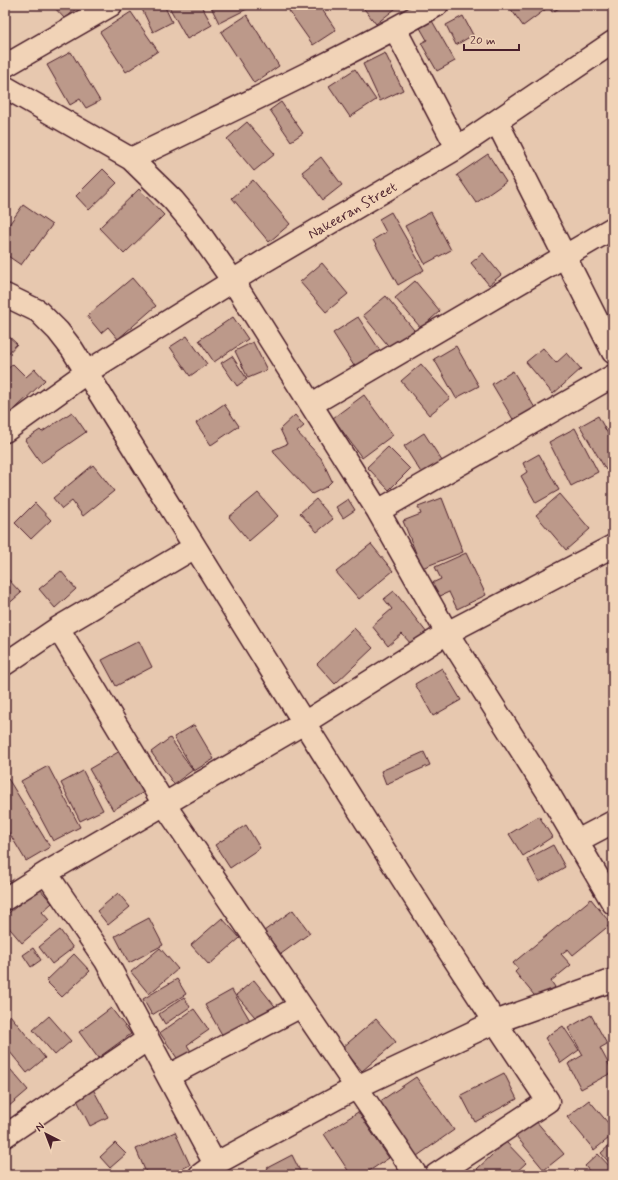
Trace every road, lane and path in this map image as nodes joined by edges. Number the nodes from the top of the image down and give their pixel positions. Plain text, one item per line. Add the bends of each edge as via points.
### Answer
1 (111, 5) edge
2 (437, 5) edge
3 (395, 28) junction
4 (613, 42) edge
5 (5, 66) edge
6 (5, 87) edge
7 (497, 122) junction
8 (457, 148) junction
9 (131, 159) junction
10 (613, 228) edge
11 (564, 256) junction
12 (233, 282) junction
13 (5, 295) edge
14 (613, 352) edge
15 (87, 372) junction
16 (613, 376) edge
17 (312, 404) junction
18 (5, 431) edge
19 (378, 511) junction
20 (613, 546) edge
21 (195, 548) junction
22 (58, 628) junction
23 (447, 633) junction
24 (5, 664) edge
25 (304, 723) junction
26 (164, 804) junction
27 (613, 822) edge
28 (577, 841) junction
29 (46, 873) junction
30 (5, 899) edge
31 (613, 903) edge
32 (613, 980) edge
33 (301, 1006) junction
34 (495, 1022) junction
35 (148, 1039) junction
36 (168, 1076) junction
37 (357, 1087) junction
38 (5, 1136) edge
39 (207, 1169) edge
40 (445, 1173) edge
41 (416, 1175) edge

1 - 5 street
2 - 3 street
3 - 8 street
3 - 9 street
4 - 7 street, Nakeeran Street
6 - 9 street
7 - 8 street, Nakeeran Street
7 - 11 street
8 - 12 street, Nakeeran Street
9 - 12 street via 173,200 193,224
10 - 11 street
11 - 14 street
11 - 17 street
12 - 15 street, Nakeeran Street
12 - 17 street
13 - 15 street via 38,311 58,331
15 - 18 street, Nakeeran Street
15 - 21 street
16 - 19 street
17 - 19 street
19 - 23 street
20 - 23 street
21 - 22 street
21 - 25 street
22 - 24 street
22 - 26 street
23 - 25 street
23 - 28 street via 550,794
25 - 26 street
25 - 34 street
26 - 29 street
26 - 33 street
27 - 28 street
28 - 31 street
29 - 30 street
29 - 35 street via 106,961
32 - 34 street
33 - 36 street
33 - 37 street
34 - 37 street
34 - 40 street via 548,1101
35 - 36 street
35 - 38 street
36 - 39 street
37 - 39 street
37 - 41 street

